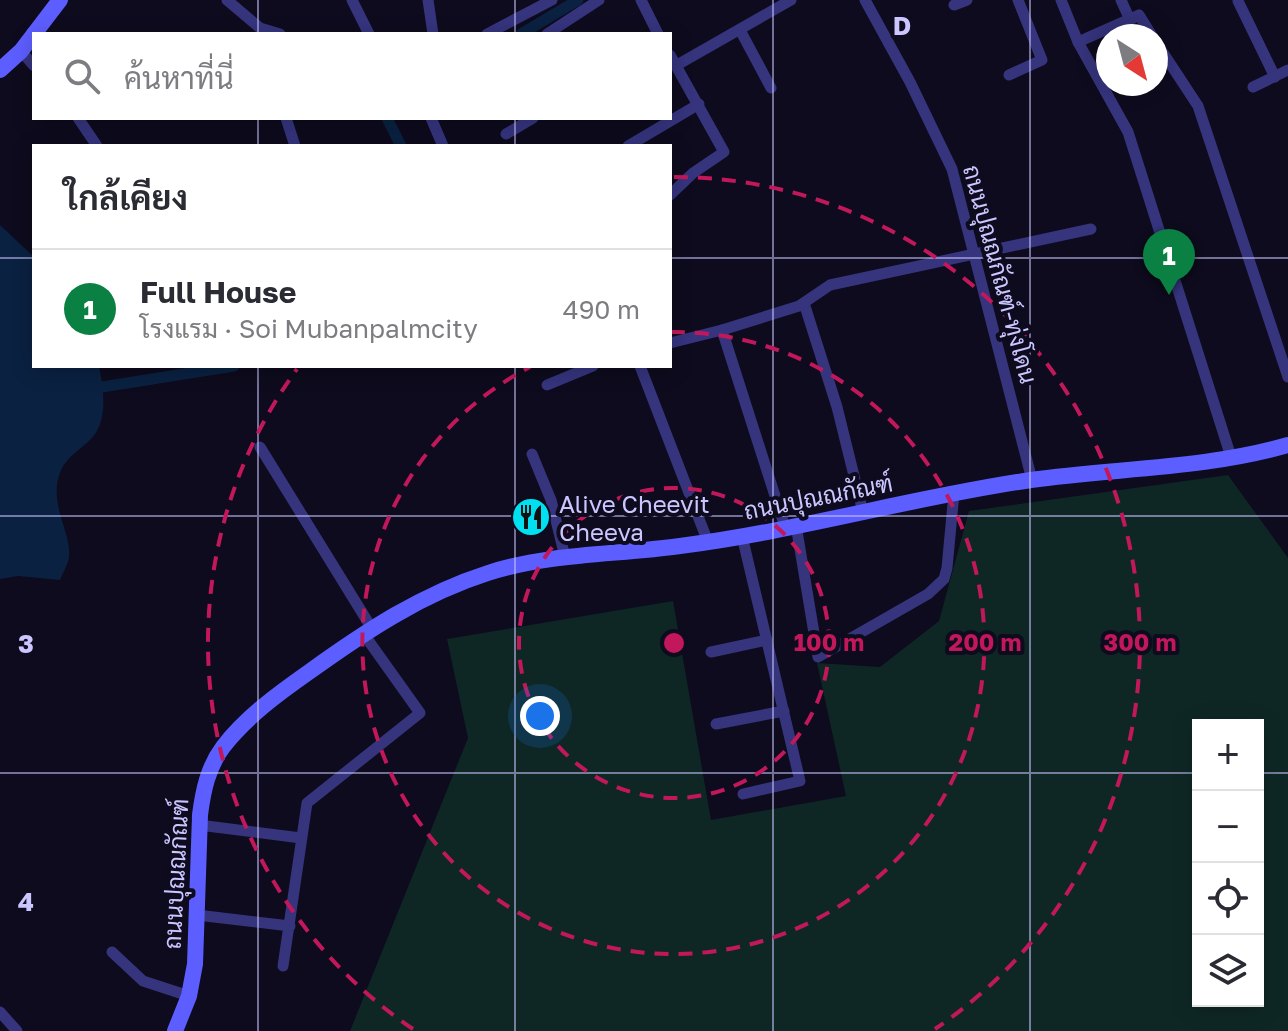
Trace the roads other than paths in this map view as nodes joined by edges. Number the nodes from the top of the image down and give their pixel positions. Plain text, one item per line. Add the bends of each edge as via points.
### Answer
1 (60, 0) edge
2 (227, 0) edge
3 (352, 0) edge
4 (428, 0) edge
5 (552, 0) edge
6 (599, 0) edge
7 (641, 0) edge
8 (791, 0) edge
9 (865, 0) edge
10 (967, 0) edge
11 (1018, 0) edge
12 (1061, 0) edge
13 (1121, 0) edge
14 (1238, 1) edge
15 (770, 5) edge
16 (954, 5) dead end
17 (1134, 17) junction
18 (1141, 24) edge
19 (740, 30) junction
20 (36, 32) edge
21 (273, 32) edge
22 (368, 32) edge
23 (432, 32) edge
24 (491, 32) edge
25 (550, 32) edge
26 (657, 32) edge
27 (32, 37) edge
28 (1078, 42) junction
29 (21, 51) junction
30 (673, 60) edge
31 (1168, 60) edge
32 (32, 64) edge
33 (0, 70) edge
34 (1288, 70) edge
35 (1009, 75) dead end
36 (1275, 77) junction
37 (1253, 87) dead end
38 (771, 88) dead end
39 (699, 104) junction
40 (79, 120) edge
41 (287, 120) edge
42 (432, 120) edge
43 (530, 120) edge
44 (672, 120) edge
45 (672, 120) edge
46 (506, 134) dead end
47 (96, 144) edge
48 (294, 144) edge
49 (442, 144) edge
50 (631, 144) edge
51 (672, 193) edge
52 (1091, 229) dead end
53 (975, 255) junction
54 (804, 303) junction
55 (722, 330) junction
56 (672, 342) edge
57 (588, 368) edge
58 (641, 368) edge
59 (1288, 377) edge
60 (547, 385) dead end
61 (1288, 445) edge
62 (260, 447) dead end
63 (532, 454) dead end
64 (1231, 457) junction
65 (1032, 480) junction
66 (954, 493) junction
67 (863, 512) junction
68 (790, 526) junction
69 (742, 536) junction
70 (708, 542) junction
71 (565, 557) junction
72 (367, 630) junction
73 (767, 640) junction
74 (711, 652) dead end
75 (784, 711) junction
76 (716, 724) dead end
77 (743, 794) dead end
78 (199, 825) junction
79 (301, 838) junction
80 (197, 915) junction
81 (290, 926) junction
82 (112, 952) dead end
83 (283, 966) dead end
84 (189, 996) junction
85 (0, 1012) edge
86 (17, 1031) edge
87 (175, 1031) edge

1 - 20 street
2 - 21 street via 260,28
3 - 22 street
4 - 23 street
5 - 24 street
6 - 25 street
7 - 26 street
8 - 15 street
9 - 53 street, ถนนปุณณกัณฑ์-ทุ่งโดน via 952,169
10 - 16 street
11 - 35 street via 1042,60
12 - 28 street
13 - 17 street
14 - 36 street
15 - 19 street
17 - 18 street
17 - 28 street
19 - 30 street
19 - 38 street
27 - 29 street
28 - 64 street via 1128,132
29 - 32 street
29 - 33 street
30 - 39 street
31 - 59 street via 1198,106
34 - 36 street
36 - 37 street
39 - 44 street
39 - 51 street via 724,152
40 - 47 street
41 - 48 street
42 - 49 street
43 - 46 street
45 - 50 street
52 - 53 street
53 - 54 street via 830,285
53 - 65 street, ถนนปุณณกัณฑ์-ทุ่งโดน
54 - 55 street
54 - 67 street
55 - 56 street
55 - 68 street
57 - 60 street
58 - 70 street
61 - 64 street, ถนนปุณณกัณฑ์
62 - 72 street
63 - 71 street via 551,500
64 - 65 street, ถนนปุณณกัณฑ์
65 - 66 street, ถนนปุณณกัณฑ์
66 - 67 street, ถนนปุณณกัณฑ์
66 - 68 street via 944,579 928,594 818,657
67 - 68 street, ถนนปุณณกัณฑ์
68 - 69 street, ถนนปุณณกัณฑ์
69 - 70 street, ถนนปุณณกัณฑ์
69 - 73 street
70 - 71 street, ถนนปุณณกัณฑ์
71 - 72 street, ถนนปุณณกัณฑ์ via 469,579
72 - 78 street, ถนนปุณณกัณฑ์ via 290,685 223,748 204,788
72 - 79 street via 420,713 307,803
73 - 74 street
73 - 75 street
75 - 76 street
75 - 77 street via 800,781
78 - 79 street
78 - 80 street, ถนนปุณณกัณฑ์
79 - 81 street
80 - 81 street
80 - 84 street, ถนนปุณณกัณฑ์
81 - 83 street
82 - 84 street via 143,981
84 - 87 street, ถนนปุณณกัณฑ์
85 - 86 street

